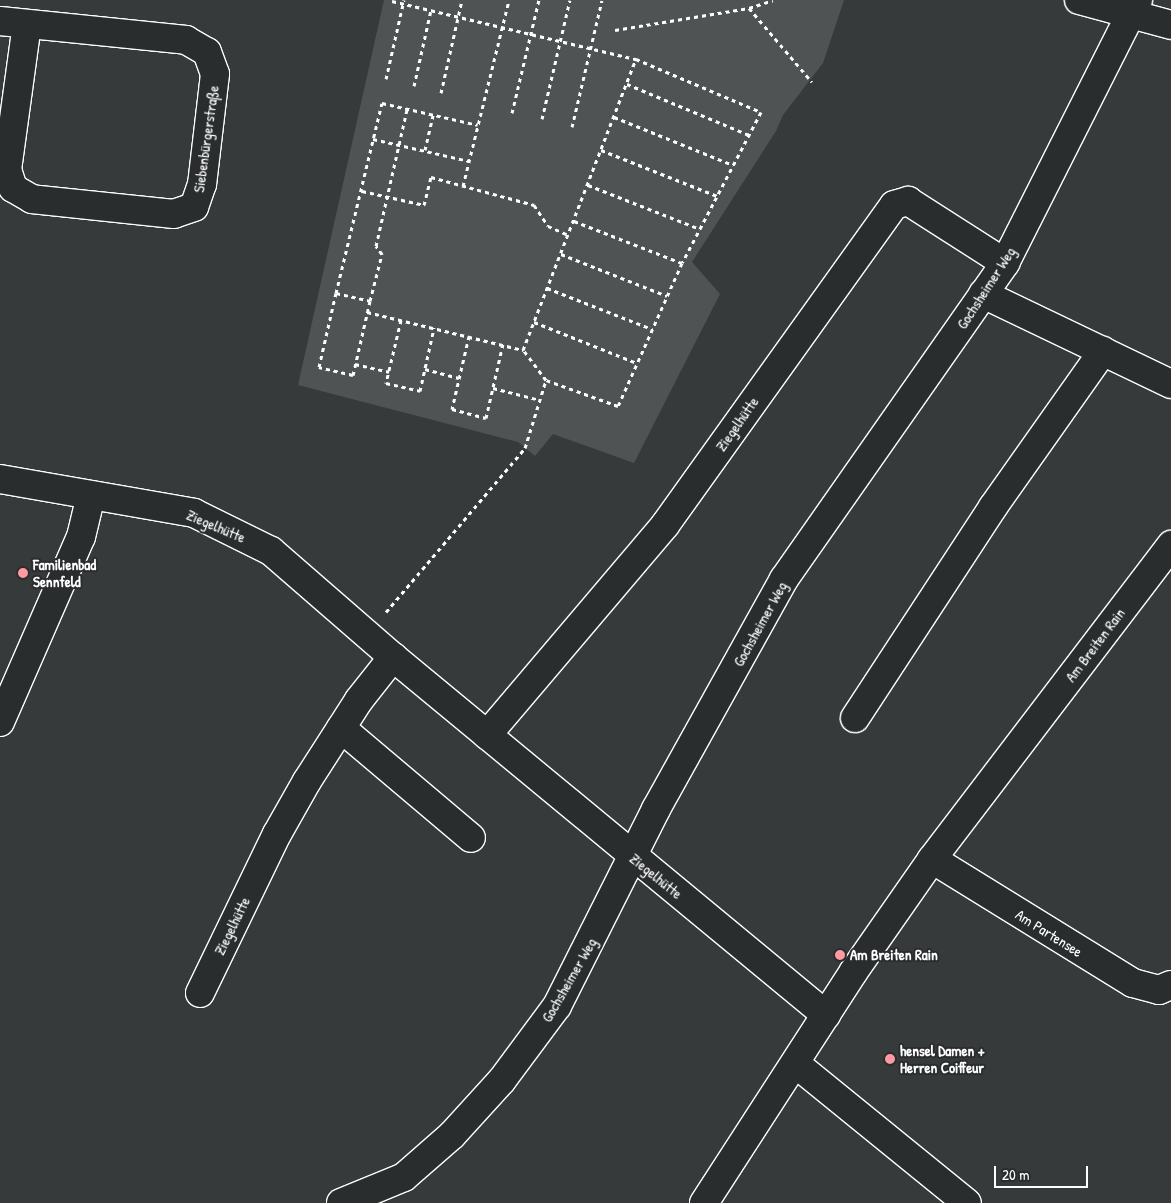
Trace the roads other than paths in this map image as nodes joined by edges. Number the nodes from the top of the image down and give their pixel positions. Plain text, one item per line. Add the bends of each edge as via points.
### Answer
1 (1079, 0) edge
2 (1135, 7) edge
3 (0, 21) edge
4 (27, 24) junction
5 (1171, 25) edge
6 (1005, 263) junction
7 (983, 294) junction
8 (1103, 351) junction
9 (1171, 384) edge
10 (0, 479) edge
11 (91, 494) junction
12 (1171, 545) edge
13 (393, 657) junction
14 (856, 718) dead end
15 (0, 722) edge
16 (341, 728) junction
17 (487, 735) junction
18 (471, 838) dead end
19 (632, 857) junction
20 (932, 859) junction
21 (1171, 985) edge
22 (200, 992) dead end
23 (826, 1015) junction
24 (796, 1064) junction
25 (341, 1203) edge
26 (704, 1203) edge
27 (967, 1203) edge

1 - 2 street
2 - 5 street
2 - 6 street, Gochsheimer Weg
3 - 4 street, Siebenbürgerstraße
4 - 4 street, Siebenbürgerstraße via 6,170 13,188 32,199 174,214 194,207 202,184 215,74 208,52 186,40
6 - 7 street, Gochsheimer Weg
6 - 17 street, Ziegelhütte via 908,201 894,206 665,524
7 - 8 street
7 - 19 street, Gochsheimer Weg via 784,579
8 - 9 street
8 - 14 street via 993,507
10 - 11 street, Ziegelhütte
11 - 13 street, Ziegelhütte via 194,513 272,551
11 - 15 street via 81,537
12 - 20 street, Am Breiten Rain
13 - 16 street, Ziegelhütte
13 - 17 street, Ziegelhütte
16 - 18 street
16 - 22 street, Ziegelhütte via 277,834
17 - 19 street, Ziegelhütte
19 - 23 street, Ziegelhütte
19 - 25 street, Gochsheimer Weg via 557,1006 502,1080 452,1135 404,1177
20 - 21 street, Am Partensee via 1133,983 1159,990
20 - 23 street, Am Breiten Rain
23 - 24 street, Am Breiten Rain
24 - 26 street, Am Breiten Rain
24 - 27 street

